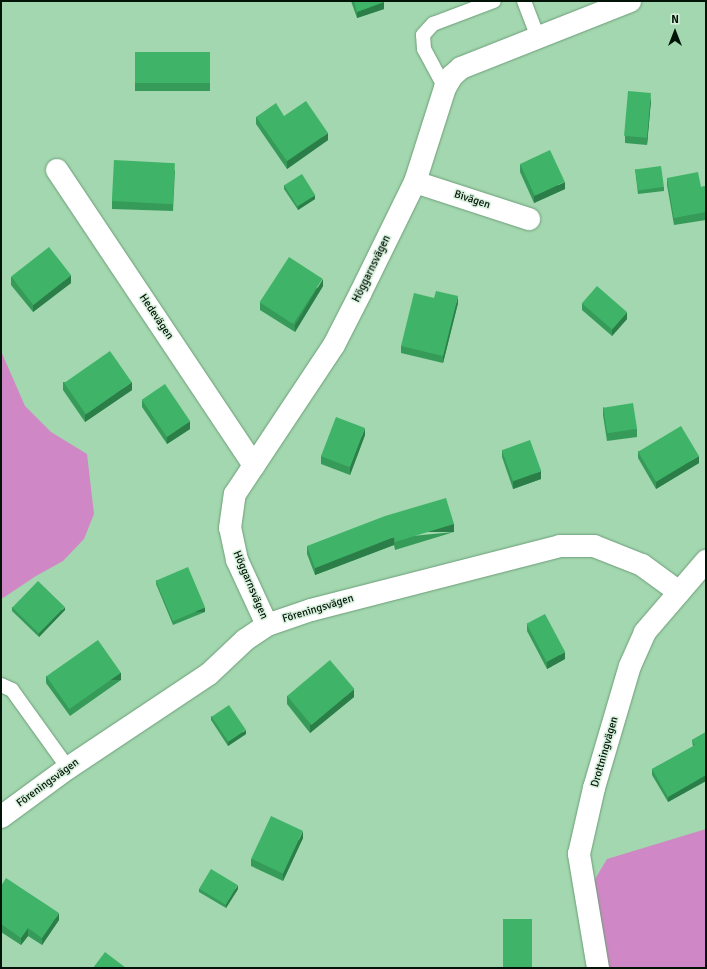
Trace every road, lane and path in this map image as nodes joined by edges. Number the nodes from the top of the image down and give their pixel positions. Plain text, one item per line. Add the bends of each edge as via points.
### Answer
1 (494, 1) edge
2 (524, 1) edge
3 (630, 1) edge
4 (538, 37) junction
5 (445, 88) junction
6 (57, 170) dead end
7 (415, 182) junction
8 (529, 219) dead end
9 (254, 465) junction
10 (706, 561) edge
11 (679, 592) junction
12 (267, 625) junction
13 (1, 685) edge
14 (68, 768) junction
15 (1, 817) edge
16 (598, 968) edge

1 - 5 lane via 433,24 423,35 424,49
2 - 4 lane
3 - 4 street, Höggarnsvägen
4 - 5 street, Höggarnsvägen via 461,68 452,76
5 - 7 street, Höggarnsvägen
6 - 9 street, Hedevägen
7 - 8 street, Bivägen
7 - 9 street, Höggarnsvägen via 334,345
9 - 12 street, Höggarnsvägen via 235,494 230,528 237,560
10 - 11 street, Drottningvägen
11 - 12 street, Föreningsvägen via 642,565 594,546 560,546 318,608
11 - 16 street, Drottningvägen via 645,632 630,666 594,788 579,854
12 - 14 street, Föreningsvägen via 245,640 209,674
13 - 14 lane via 12,690
14 - 15 street, Föreningsvägen

